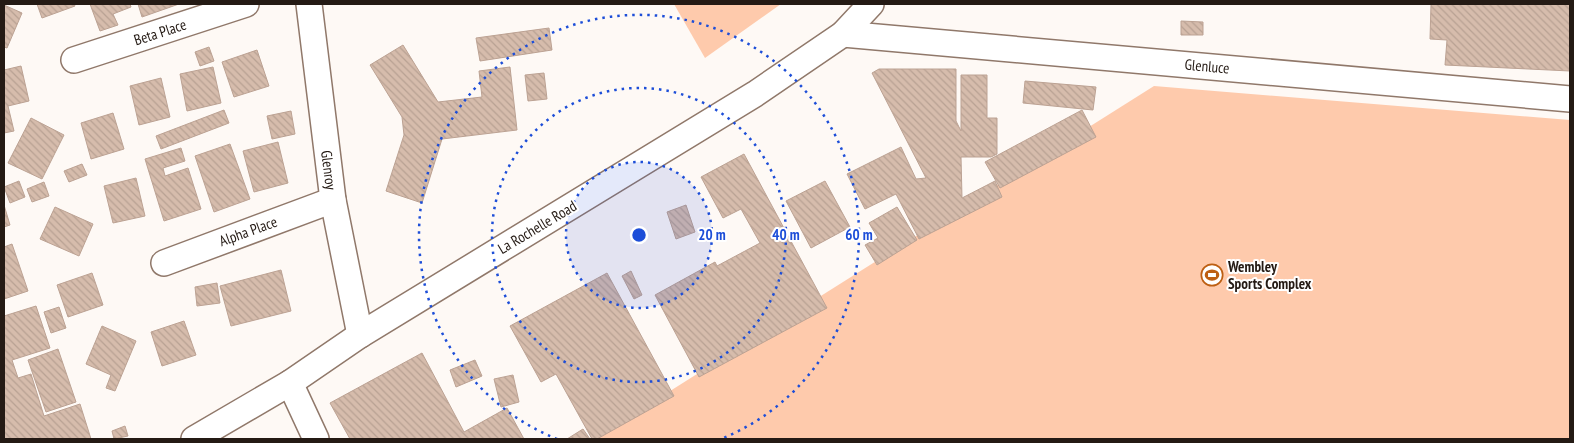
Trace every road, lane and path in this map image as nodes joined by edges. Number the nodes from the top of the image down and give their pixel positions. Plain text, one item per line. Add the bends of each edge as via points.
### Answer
1 (246, 4) edge
2 (309, 4) edge
3 (871, 4) edge
4 (843, 34) junction
5 (74, 60) dead end
6 (1570, 99) edge
7 (333, 200) junction
8 (164, 263) dead end
9 (360, 335) junction
10 (290, 383) junction
11 (194, 439) edge
12 (316, 439) edge

1 - 5 street, Beta Place
2 - 7 street, Glenroy
3 - 4 street, La Rochelle Road
4 - 6 street, Glenluce
4 - 9 street, La Rochelle Road via 755,94
7 - 8 street, Alpha Place
7 - 9 street, Glenroy
9 - 10 street, La Rochelle Road
10 - 11 street, La Rochelle Road
10 - 12 street

